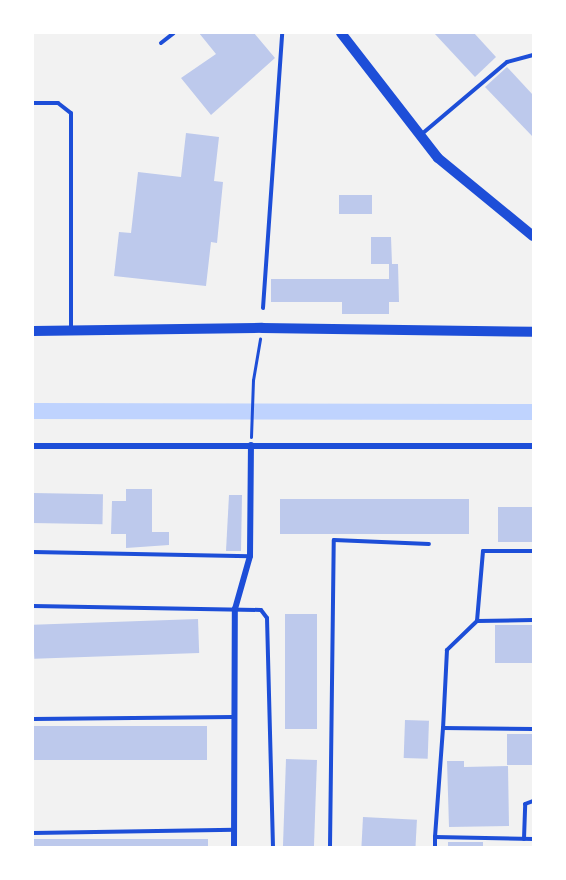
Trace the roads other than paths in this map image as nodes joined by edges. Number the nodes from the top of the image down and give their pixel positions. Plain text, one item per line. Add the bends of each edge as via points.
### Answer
1 (174, 33) edge
2 (282, 33) edge
3 (341, 33) edge
4 (161, 43) dead end
5 (533, 55) edge
6 (33, 103) edge
7 (418, 137) junction
8 (533, 236) edge
9 (263, 308) dead end
10 (71, 330) junction
11 (33, 331) edge
12 (533, 332) edge
13 (250, 445) junction
14 (33, 446) edge
15 (533, 446) edge
16 (429, 544) dead end
17 (533, 551) edge
18 (33, 552) edge
19 (250, 556) junction
20 (33, 606) edge
21 (235, 609) junction
22 (533, 620) edge
23 (477, 621) junction
24 (234, 717) junction
25 (33, 719) edge
26 (443, 728) junction
27 (533, 729) edge
28 (533, 801) edge
29 (235, 830) junction
30 (33, 833) edge
31 (435, 837) junction
32 (525, 838) junction
33 (533, 839) edge
34 (234, 847) edge
35 (273, 847) edge
36 (330, 847) edge
37 (435, 847) edge

1 - 4 lane
2 - 9 lane
3 - 7 street
5 - 7 lane via 507,63
6 - 10 lane via 57,103 70,113
7 - 8 street
10 - 11 street
10 - 12 street
13 - 14 street
13 - 15 street
13 - 19 street
16 - 36 lane via 334,540
17 - 23 lane via 483,551
18 - 19 lane
19 - 21 street
20 - 21 lane
21 - 24 street
21 - 35 lane via 261,610 267,618
22 - 23 lane
23 - 26 lane via 447,650
24 - 25 lane
24 - 29 street
26 - 27 lane
26 - 31 lane
28 - 32 lane via 525,804
29 - 30 lane
29 - 34 street
31 - 32 lane
31 - 37 lane
32 - 33 lane

